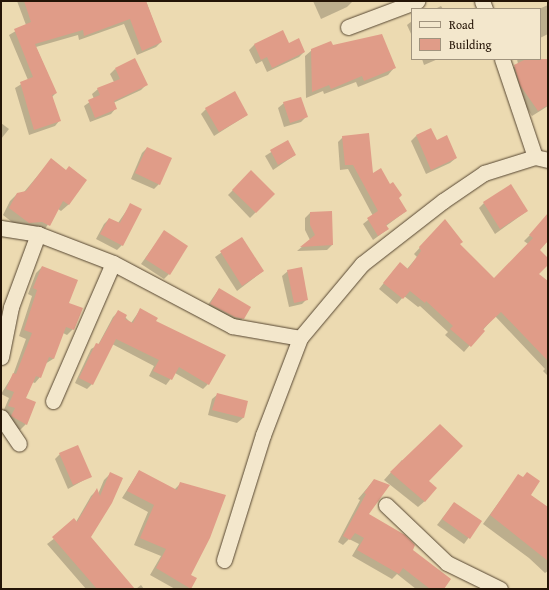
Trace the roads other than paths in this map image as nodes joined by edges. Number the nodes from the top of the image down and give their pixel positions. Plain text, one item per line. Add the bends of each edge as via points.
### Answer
1 (417, 1) edge
2 (348, 27) dead end
3 (502, 60) edge
4 (541, 159) edge
5 (1, 228) edge
6 (38, 234) junction
7 (113, 263) junction
8 (300, 338) junction
9 (1, 357) edge
10 (53, 401) dead end
11 (1, 417) edge
12 (19, 444) dead end
13 (386, 506) dead end
14 (224, 560) dead end
15 (500, 589) edge

1 - 2 street
3 - 4 street
4 - 8 street via 484,173 443,201 362,264
5 - 6 street
6 - 7 street
6 - 9 street via 11,307
7 - 8 street via 232,326
7 - 10 street
8 - 14 street via 263,435
11 - 12 street
13 - 15 street via 447,563

